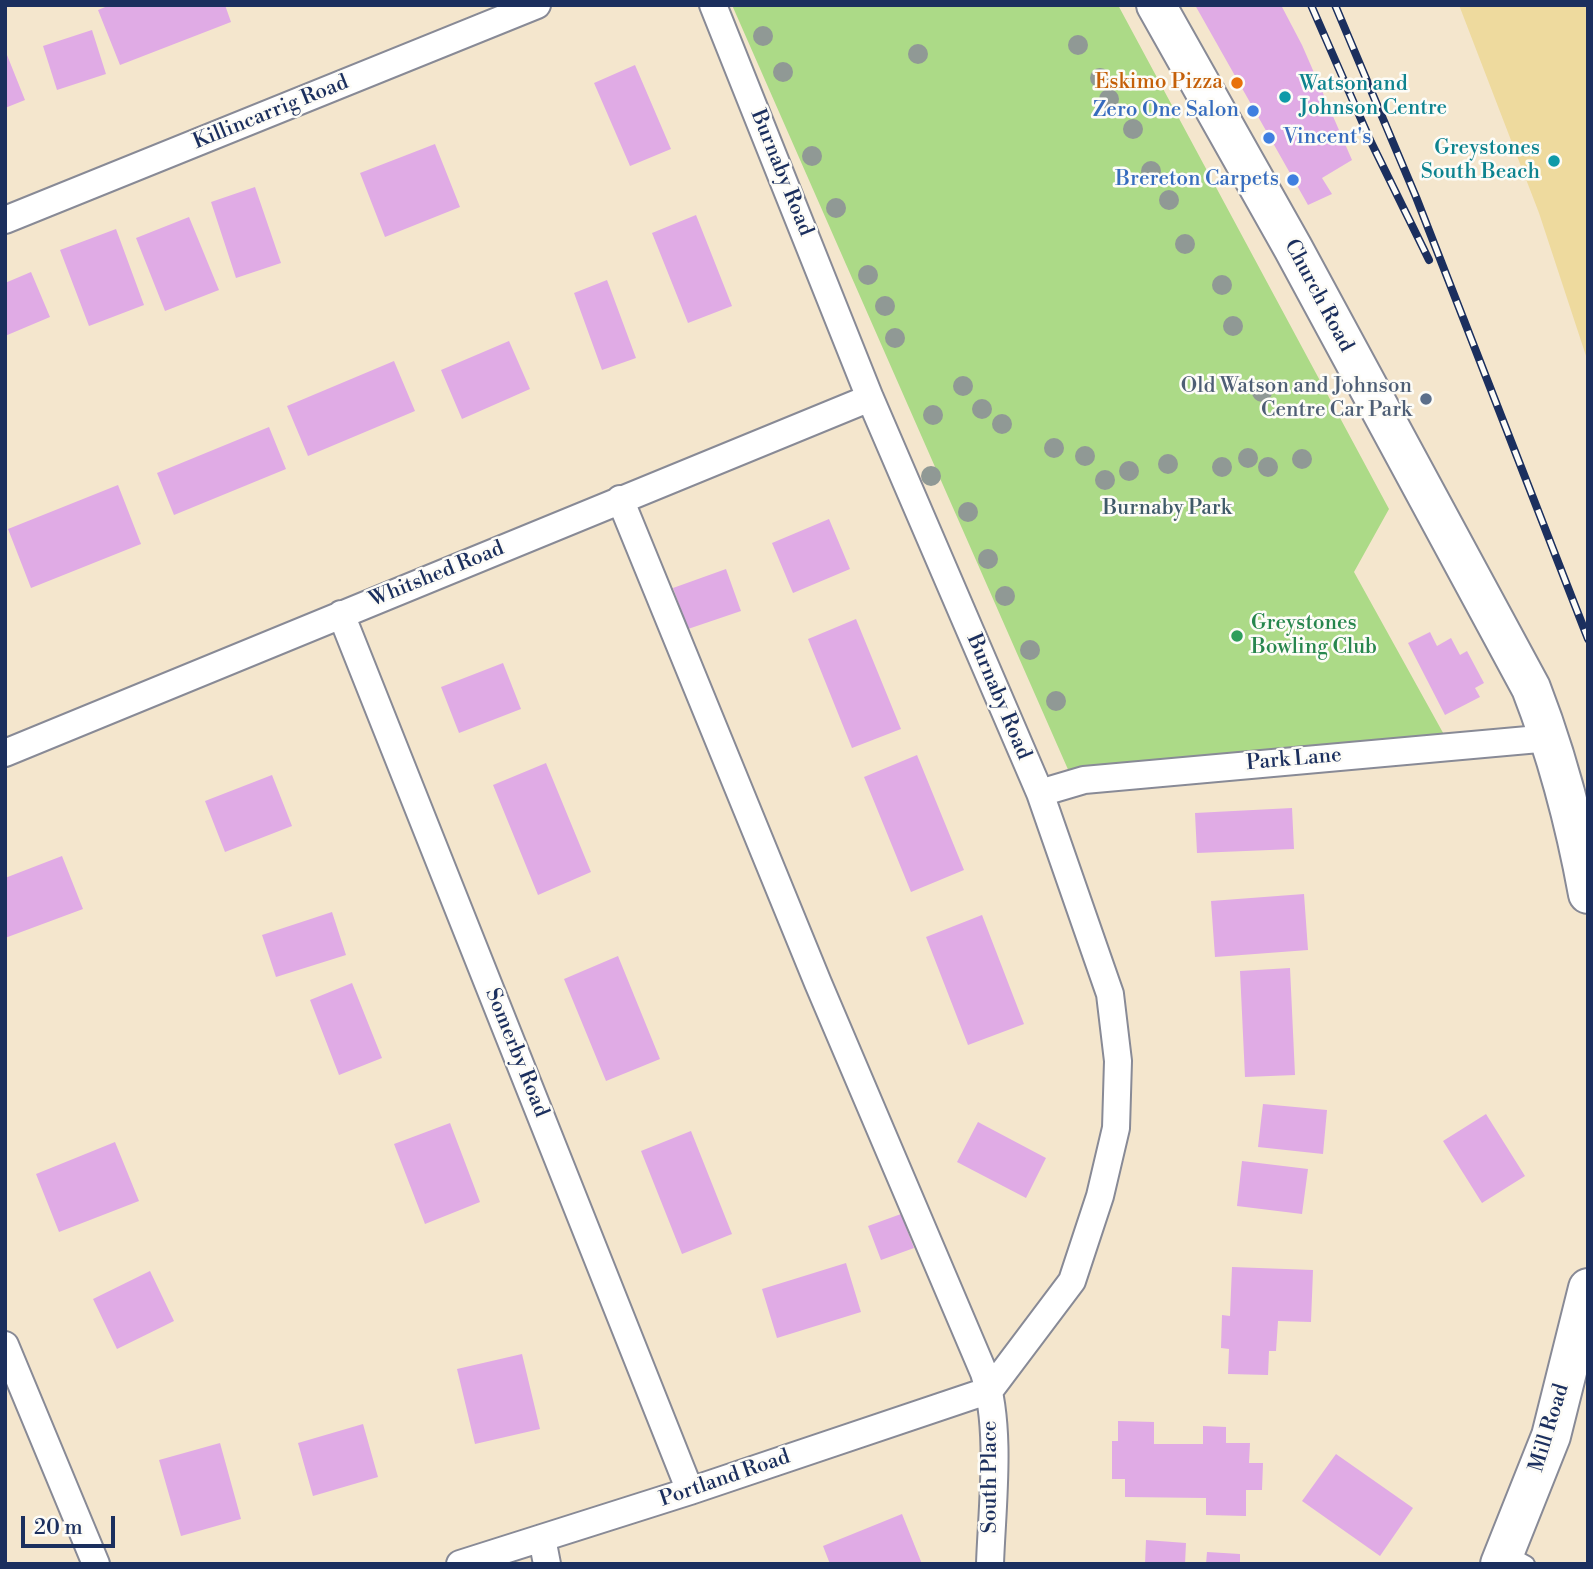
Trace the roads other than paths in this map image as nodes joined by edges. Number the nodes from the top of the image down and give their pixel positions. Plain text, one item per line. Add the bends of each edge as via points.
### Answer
1 (537, 5) edge
2 (713, 5) edge
3 (1156, 5) edge
4 (5, 220) edge
5 (870, 398) junction
6 (620, 499) junction
7 (341, 614) junction
8 (1550, 738) junction
9 (5, 753) edge
10 (1040, 793) junction
11 (1588, 894) edge
12 (1588, 1288) edge
13 (5, 1345) edge
14 (990, 1390) junction
15 (690, 1491) junction
16 (542, 1538) junction
17 (1511, 1560) edge
18 (96, 1564) edge
19 (460, 1564) edge
20 (547, 1564) edge
21 (990, 1564) edge

1 - 4 street, Killincarrig Road
2 - 5 street, Burnaby Road
3 - 8 main road, Church Road via 1531,688
5 - 6 street, Whitshed Road
5 - 10 street, Burnaby Road
6 - 7 street, Whitshed Road
6 - 14 street, South Place via 742,802
7 - 9 street, Whitshed Road
7 - 15 street, Somerby Road
8 - 10 street, Park Lane via 1084,780
8 - 11 main road
10 - 14 street, Burnaby Road via 1110,994 1118,1061 1116,1128 1072,1281
12 - 17 main road, Mill Road via 1551,1436
13 - 18 street
14 - 15 street, Portland Road
14 - 21 street, South Place
15 - 16 street, Portland Road
16 - 19 street, Portland Road
16 - 20 street

